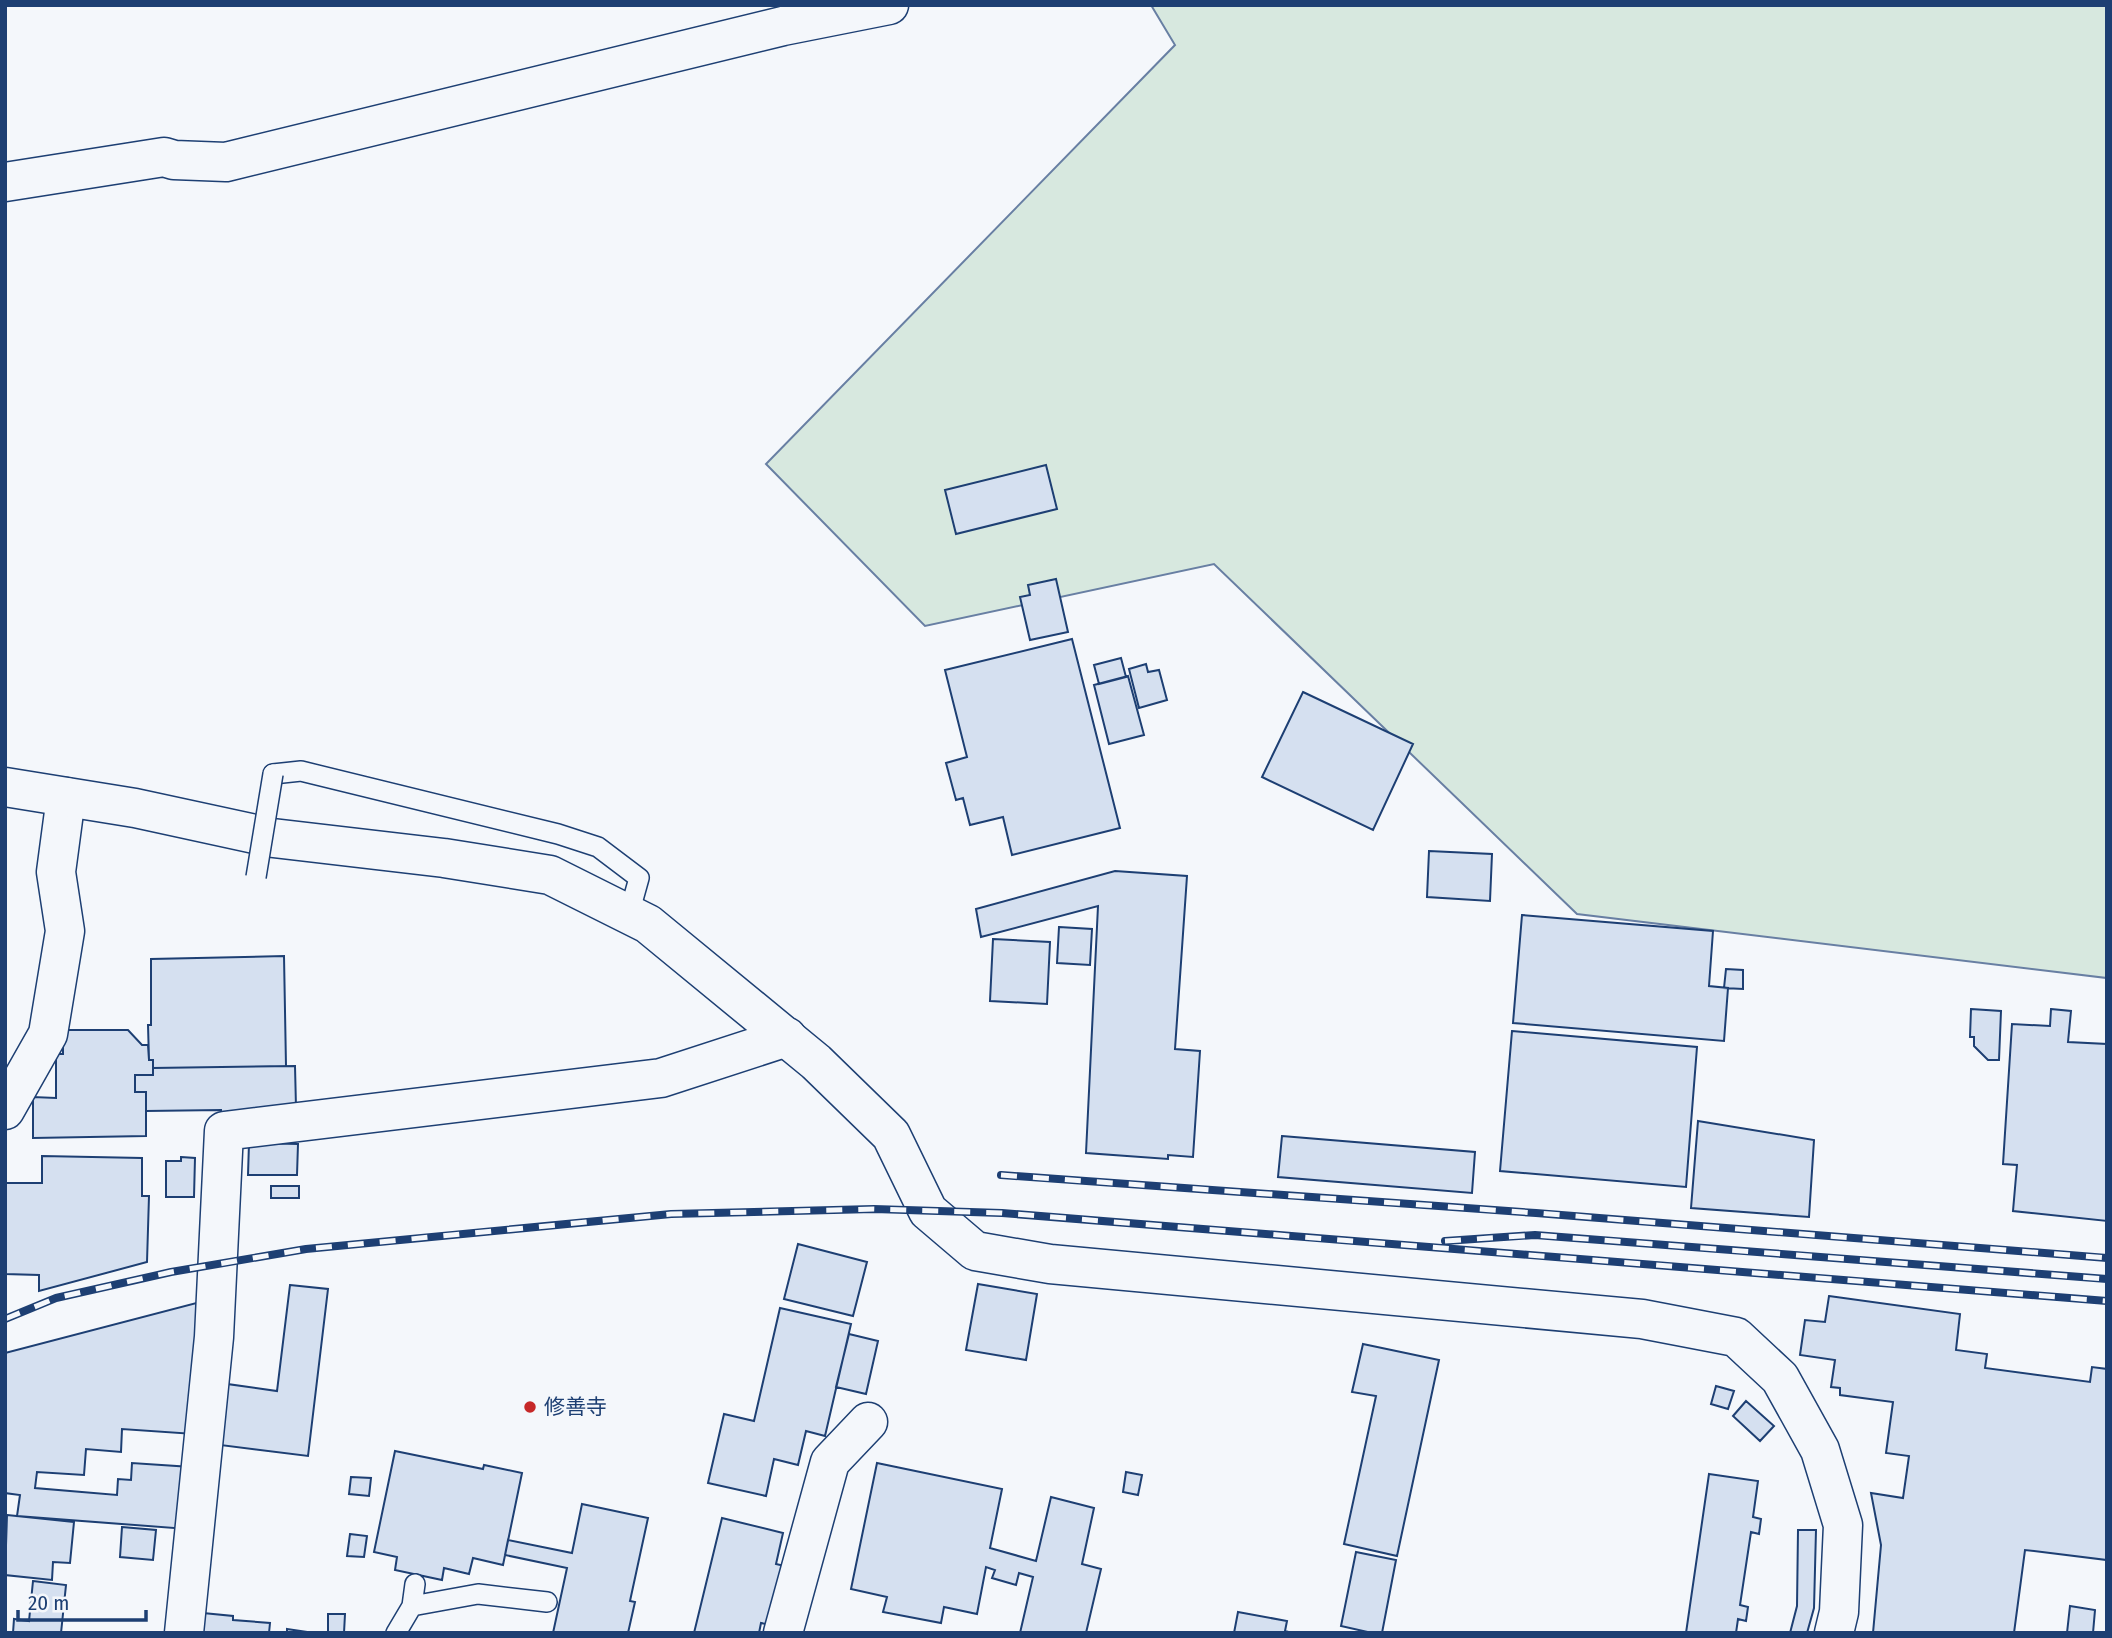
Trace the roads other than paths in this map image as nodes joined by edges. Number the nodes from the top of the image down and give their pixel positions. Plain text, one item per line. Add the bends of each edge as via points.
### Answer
1 (889, 5) edge
2 (5, 182) edge
3 (5, 787) edge
4 (66, 797) junction
5 (256, 877) dead end
6 (629, 914) junction
7 (787, 1037) junction
8 (5, 1110) edge
9 (868, 1422) dead end
10 (415, 1584) dead end
11 (547, 1602) dead end
12 (412, 1606) junction
13 (184, 1633) edge
14 (396, 1633) edge
15 (783, 1633) edge
16 (1834, 1633) edge

1 - 2 street via 783,26 226,162 164,157
3 - 4 street
4 - 6 street via 273,838 550,875
4 - 8 street via 55,872 65,931 48,1034
5 - 6 lane, bridge via 273,774 301,771 598,847 639,878
6 - 7 street via 648,924
7 - 13 street via 661,1078 224,1131 214,1337
7 - 16 street via 891,1135 928,1211 975,1251 1050,1265 1642,1319 1735,1337 1780,1378 1820,1450 1843,1525
9 - 15 street via 830,1462
10 - 12 lane
11 - 12 lane via 478,1594
12 - 14 lane

